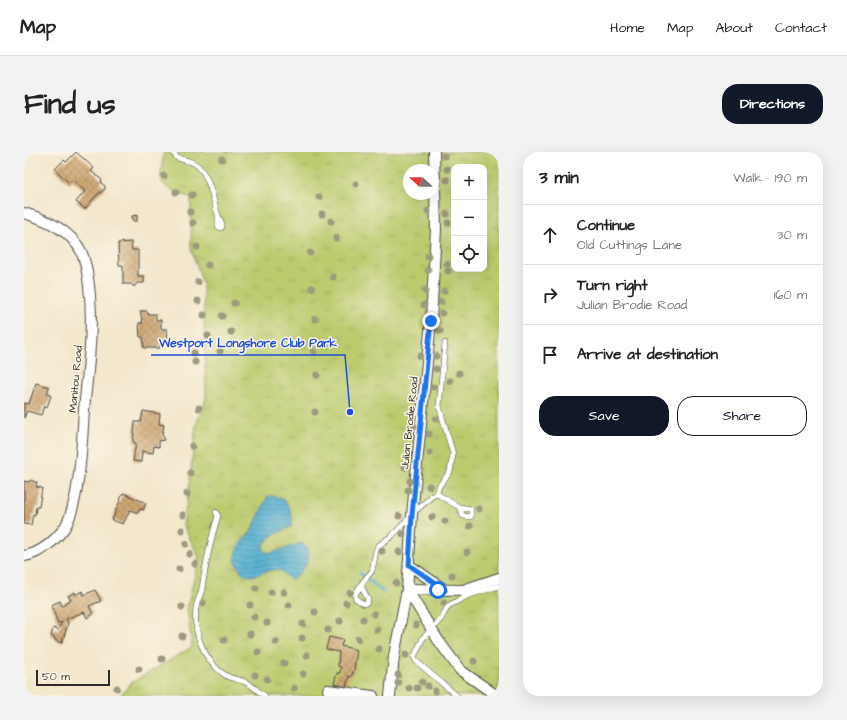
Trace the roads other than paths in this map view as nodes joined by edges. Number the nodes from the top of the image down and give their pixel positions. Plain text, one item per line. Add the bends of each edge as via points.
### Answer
1 (173, 152) edge
2 (434, 152) edge
3 (24, 212) edge
4 (218, 217) dead end
5 (445, 343) dead end
6 (437, 494) junction
7 (460, 507) dead end
8 (418, 509) dead end
9 (216, 512) dead end
10 (407, 520) dead end
11 (24, 556) edge
12 (409, 565) junction
13 (499, 578) edge
14 (362, 583) dead end
15 (499, 586) edge
16 (406, 589) junction
17 (445, 590) junction
18 (431, 629) junction
19 (328, 690) dead end
20 (265, 696) edge
21 (373, 696) edge
22 (390, 696) edge
23 (456, 696) edge
24 (497, 696) edge

1 - 4 lane via 177,158 194,163 203,172
2 - 12 street, Julian Brodie Road via 436,229 431,321
3 - 11 street, Manitou Road via 66,233 81,251 89,285 91,328 80,465 73,506 65,526 49,545
5 - 6 lane via 438,398 452,447 453,466 439,486
6 - 7 lane
6 - 8 lane
9 - 20 lane via 218,516 210,540 195,615 200,643 206,656 226,676 246,682
10 - 14 lane via 378,546 374,566
12 - 16 street, Julian Brodie Road
12 - 17 street
13 - 17 street via 463,590
15 - 18 lane via 454,602
16 - 17 street
16 - 18 street
16 - 22 street, Julian Brodie Road
18 - 23 lane via 423,638 414,657
18 - 24 street via 460,670
19 - 21 street

